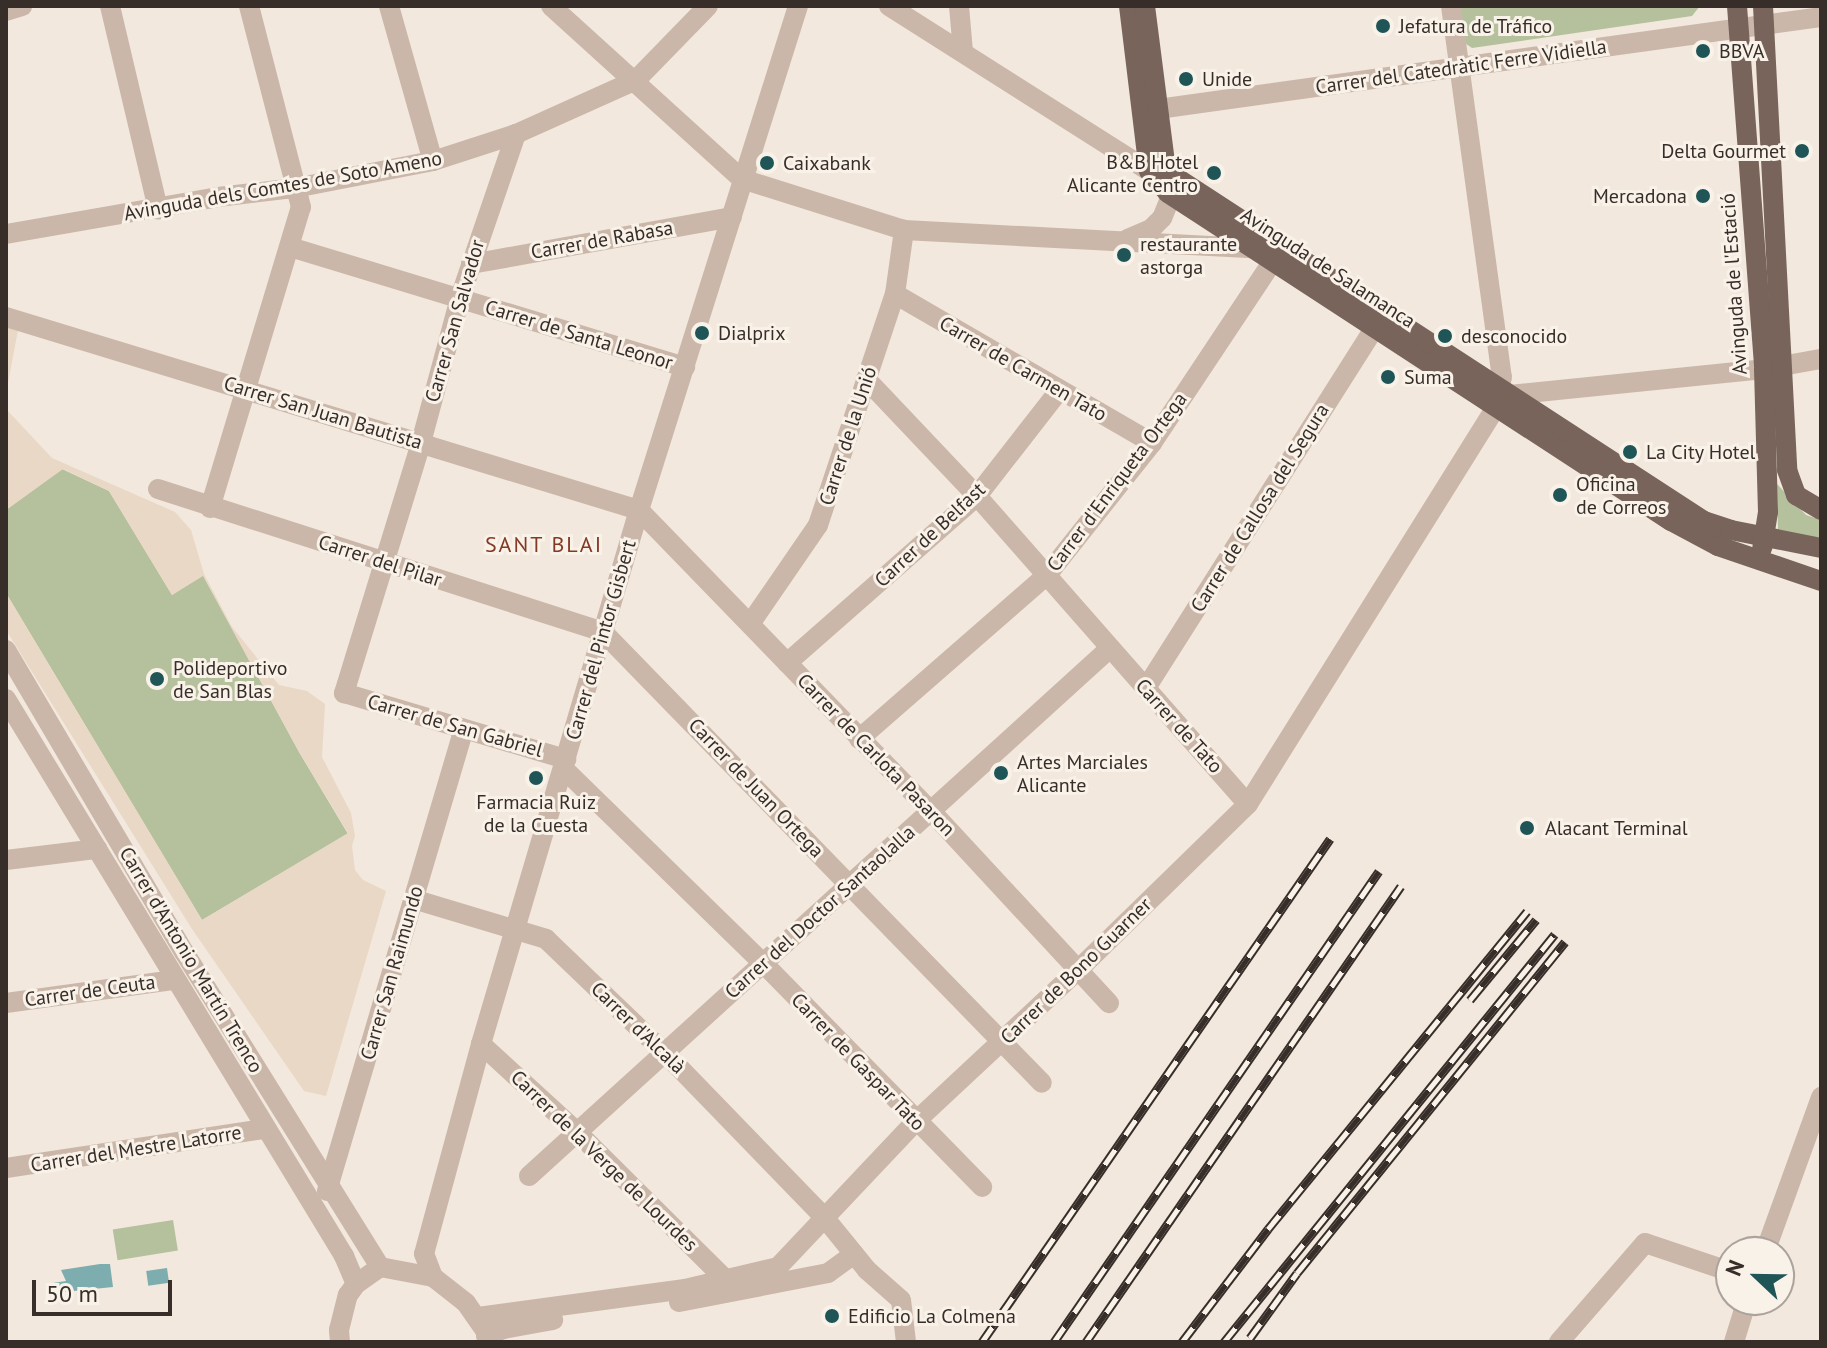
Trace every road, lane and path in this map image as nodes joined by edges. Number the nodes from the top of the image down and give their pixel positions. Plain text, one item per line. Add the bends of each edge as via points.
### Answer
1 (22, 6) edge
2 (110, 6) edge
3 (249, 6) edge
4 (389, 6) edge
5 (551, 6) edge
6 (708, 6) edge
7 (798, 6) edge
8 (889, 6) edge
9 (959, 6) edge
10 (1129, 6) edge
11 (1145, 6) edge
12 (1451, 6) edge
13 (1737, 6) edge
14 (6, 11) edge
15 (1763, 16) edge
16 (1821, 17) edge
17 (1738, 28) junction
18 (963, 52) junction
19 (1460, 66) junction
20 (636, 80) junction
21 (1158, 109) junction
22 (516, 134) junction
23 (433, 161) junction
24 (1157, 171) junction
25 (742, 179) junction
26 (295, 188) junction
27 (1168, 193) junction
28 (158, 209) junction
29 (732, 217) junction
30 (904, 230) junction
31 (6, 234) edge
32 (1120, 242) junction
33 (290, 247) junction
34 (1253, 248) junction
35 (1273, 261) junction
36 (471, 264) junction
37 (895, 294) junction
38 (460, 298) junction
39 (6, 317) edge
40 (1375, 327) junction
41 (1821, 359) edge
42 (685, 367) junction
43 (1773, 367) junction
44 (866, 379) junction
45 (245, 388) junction
46 (1058, 392) junction
47 (1502, 397) junction
48 (421, 443) junction
49 (1152, 443) junction
50 (158, 489) dead end
51 (977, 496) junction
52 (210, 508) junction
53 (639, 510) junction
54 (1821, 510) edge
55 (1764, 538) junction
56 (1821, 548) edge
57 (1760, 560) junction
58 (384, 562) junction
59 (1047, 575) junction
60 (1821, 581) edge
61 (750, 624) junction
62 (603, 632) junction
63 (1110, 648) junction
64 (6, 650) edge
65 (787, 663) junction
66 (1146, 688) junction
67 (344, 693) joint
68 (39, 704) junction
69 (8, 706) edge
70 (463, 731) junction
71 (859, 739) junction
72 (565, 764) junction
73 (1248, 804) junction
74 (931, 811) junction
75 (97, 849) junction
76 (6, 860) edge
77 (850, 884) junction
78 (413, 899) junction
79 (515, 929) junction
80 (764, 964) junction
81 (1079, 969) junction
82 (174, 980) junction
83 (6, 1003) edge
84 (1109, 1003) dead end
85 (1003, 1042) junction
86 (481, 1044) junction
87 (666, 1054) junction
88 (1042, 1083) dead end
89 (1821, 1097) edge
90 (915, 1122) junction
91 (265, 1129) junction
92 (578, 1133) junction
93 (6, 1168) edge
94 (529, 1176) dead end
95 (329, 1184) junction
96 (982, 1187) dead end
97 (319, 1215) junction
98 (824, 1217) junction
99 (1771, 1236) edge
100 (854, 1254) junction
101 (380, 1267) junction
102 (1715, 1267) edge
103 (433, 1277) junction
104 (725, 1279) junction
105 (356, 1284) junction
106 (1742, 1316) edge
107 (484, 1332) edge
108 (340, 1342) edge
109 (906, 1342) edge
110 (1559, 1342) edge
111 (1734, 1342) edge

1 - 14 street
2 - 28 street
3 - 26 street
4 - 23 street
5 - 20 street
6 - 20 street, Avinguda dels Comtes de Soto Ameno
7 - 25 street, Carrer del Pintor Gisbert
8 - 18 street, Avinguda de Salamanca
9 - 18 street
10 - 24 main road
11 - 21 main road
12 - 19 street
13 - 17 main road, Avinguda de l'Estació
15 - 16 street, Carrer del Catedràtic Ferre Vidiella
15 - 17 street, Carrer del Catedràtic Ferre Vidiella
15 - 43 main road, Avinguda de l'Estació
17 - 19 street, Carrer del Catedràtic Ferre Vidiella
17 - 43 main road, Avinguda de l'Estació
18 - 24 street, Avinguda de Salamanca
19 - 21 street, Carrer del Catedràtic Ferre Vidiella
19 - 47 street
20 - 22 street, Avinguda dels Comtes de Soto Ameno
20 - 25 street
21 - 24 main road
22 - 23 street, Avinguda dels Comtes de Soto Ameno
22 - 36 street, Carrer San Salvador
23 - 26 street, Avinguda dels Comtes de Soto Ameno
24 - 27 main road, Avinguda de Salamanca
24 - 47 main road, Avinguda de Salamanca
25 - 29 street, Carrer del Pintor Gisbert
25 - 30 street
26 - 28 street, Avinguda dels Comtes de Soto Ameno
26 - 33 street via 301,207
27 - 32 street via 1162,218 1151,229
27 - 34 main road, Avinguda de Salamanca
28 - 31 street, Avinguda dels Comtes de Soto Ameno
29 - 36 street, Carrer de Rabasa
29 - 42 street, Carrer del Pintor Gisbert
30 - 32 street
30 - 37 street, Carrer de la Unió
32 - 34 street
33 - 38 street, Carrer de Santa Leonor
33 - 45 street
34 - 35 main road, Avinguda de Salamanca
35 - 40 main road, Avinguda de Salamanca
35 - 49 street, Carrer d'Enriqueta Ortega
36 - 38 street, Carrer San Salvador
37 - 44 street, Carrer de la Unió
37 - 46 street, Carrer de Carmen Tato
38 - 42 street, Carrer de Santa Leonor
38 - 48 street, Carrer San Salvador
39 - 45 street, Carrer San Juan Bautista
40 - 47 main road, Avinguda de Salamanca
40 - 66 street, Carrer de Callosa del Segura
41 - 43 street
42 - 53 street, Carrer del Pintor Gisbert
43 - 47 street
43 - 54 main road, Avinguda de l'Estació via 1790,485 1796,495
43 - 55 main road, Avinguda de l'Estació
44 - 51 street, Carrer de Tato
44 - 61 street, Carrer de la Unió via 818,525
45 - 48 street, Carrer San Juan Bautista
45 - 52 street
46 - 49 street, Carrer de Carmen Tato
46 - 51 street, Carrer de Belfast
47 - 55 main road, Avinguda de Salamanca via 1704,521
47 - 57 main road, Avinguda de Salamanca via 1671,521 1718,546
47 - 73 street, Carrer de Bono Guarner
48 - 53 street, Carrer San Juan Bautista
48 - 58 street, Carrer San Salvador
49 - 59 street, Carrer d'Enriqueta Ortega
50 - 52 street, Carrer del Pilar
51 - 59 street, Carrer de Tato
51 - 65 street, Carrer de Belfast
52 - 58 street, Carrer del Pilar
53 - 61 street, Carrer de Carlota Pasaron
53 - 62 street, Carrer del Pintor Gisbert
55 - 56 main road, Avinguda de Salamanca
55 - 57 main road, Avinguda de l'Estació
57 - 60 main road, Avinguda de Salamanca
58 - 62 street, Carrer del Pilar
58 - 67 street, Carrer San Salvador
59 - 63 street, Carrer de Tato
59 - 71 street, Carrer d'Enriqueta Ortega
61 - 65 street, Carrer de Carlota Pasaron
62 - 72 street, Carrer del Pintor Gisbert
62 - 77 street, Carrer de Juan Ortega
63 - 66 street, Carrer de Tato
63 - 74 street, Carrer del Doctor Santaolalla
64 - 68 street, Carrer d'Antonio Martín Trenco
65 - 71 street, Carrer de Carlota Pasaron
66 - 73 street, Carrer de Tato
67 - 70 street, Carrer de San Gabriel
68 - 69 street
68 - 95 street, Carrer d'Antonio Martín Trenco via 184,952
69 - 75 street, Carrer d'Antonio Martín Trenco
70 - 72 street, Carrer de San Gabriel
70 - 78 street, Carrer San Raimundo
71 - 74 street, Carrer de Carlota Pasaron
72 - 79 street, Carrer del Pintor Gisbert
72 - 80 street, Carrer de Gaspar Tato
73 - 81 street, Carrer de Bono Guarner
74 - 77 street, Carrer del Doctor Santaolalla
74 - 81 street, Carrer de Carlota Pasaron
75 - 76 street
75 - 82 street, Carrer d'Antonio Martín Trenco
77 - 80 street, Carrer del Doctor Santaolalla
77 - 85 street, Carrer de Juan Ortega
78 - 79 street, Carrer d'Alcalà
78 - 95 street, Carrer San Raimundo
79 - 86 street, Carrer del Pintor Gisbert
79 - 87 street, Carrer d'Alcalà via 546,939
80 - 87 street, Carrer del Doctor Santaolalla
80 - 90 street, Carrer de Gaspar Tato
81 - 84 street, Carrer de Carlota Pasaron
81 - 85 street, Carrer de Bono Guarner
82 - 83 street, Carrer de Ceuta
82 - 91 street, Carrer d'Antonio Martín Trenco
85 - 88 street, Carrer de Juan Ortega
85 - 90 street, Carrer de Bono Guarner
86 - 92 street, Carrer de la Verge de Lourdes
86 - 103 street, Carrer del Pintor Gisbert via 424,1254
87 - 92 street, Carrer del Doctor Santaolalla
87 - 98 street, Carrer d'Alcalà
89 - 99 street
90 - 96 street, Carrer de Gaspar Tato
90 - 98 street, Carrer de Bono Guarner
91 - 93 street, Carrer del Mestre Latorre
91 - 97 street, Carrer d'Antonio Martín Trenco
92 - 94 street, Carrer del Doctor Santaolalla
92 - 104 street, Carrer de la Verge de Lourdes
95 - 97 street, Carrer San Raimundo
95 - 101 street, Carrer d'Antonio Martín Trenco
97 - 105 street, Carrer d'Antonio Martín Trenco
98 - 100 street, Carrer d'Alcalà
98 - 104 street, Carrer de Bono Guarner via 778,1267
100 - 107 street via 828,1273 794,1281
100 - 109 street, Carrer d'Alcalà via 901,1300
101 - 103 street
101 - 105 street
102 - 110 street via 1645,1243
103 - 107 street via 466,1303
104 - 107 street, Carrer de Bono Guarner
105 - 108 street via 342,1312
106 - 111 street

